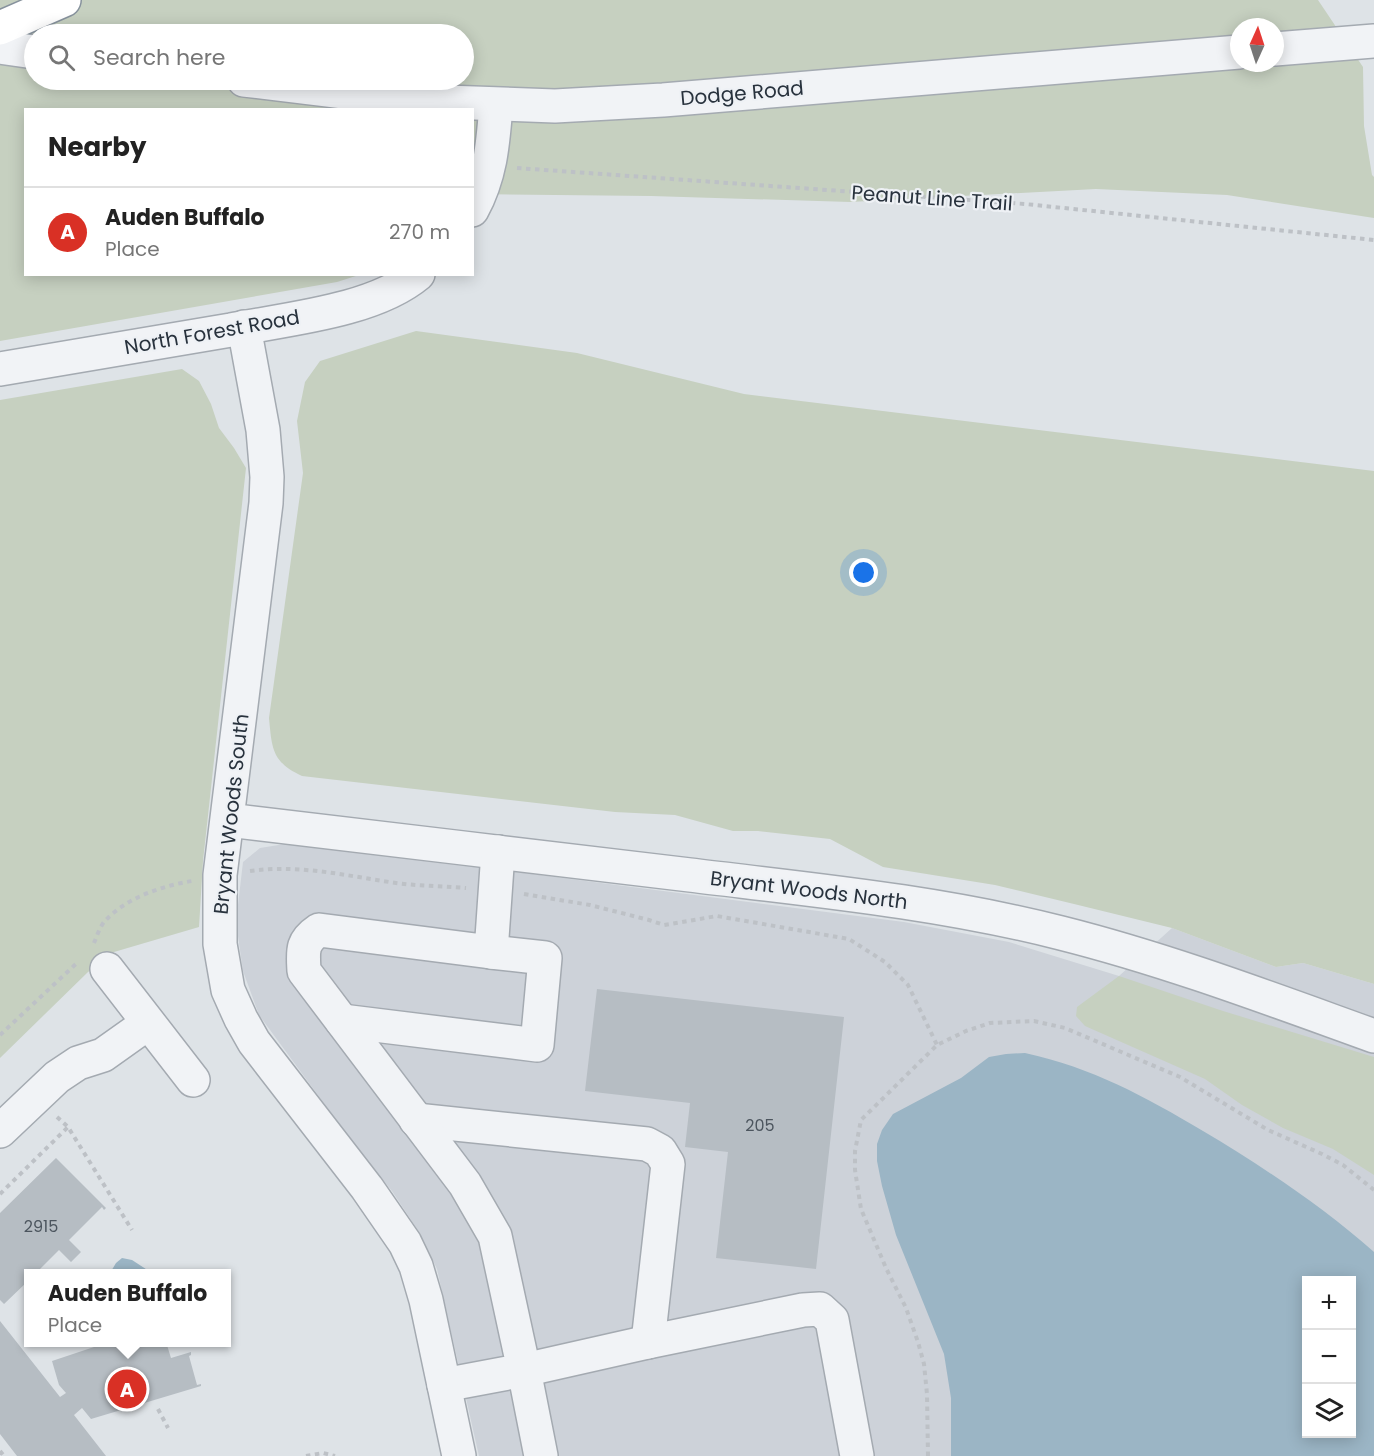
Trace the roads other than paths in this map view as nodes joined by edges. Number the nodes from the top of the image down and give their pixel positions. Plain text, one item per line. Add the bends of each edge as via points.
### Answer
1 (64, 0) edge
2 (0, 28) edge
3 (1374, 41) edge
4 (0, 47) edge
5 (1284, 48) edge
6 (24, 51) edge
7 (1230, 53) edge
8 (327, 90) edge
9 (496, 105) junction
10 (474, 207) edge
11 (415, 276) edge
12 (244, 327) junction
13 (0, 369) edge
14 (228, 820) junction
15 (498, 852) junction
16 (491, 952) junction
17 (107, 969) dead end
18 (342, 1021) junction
19 (148, 1023) junction
20 (1374, 1036) edge
21 (193, 1080) dead end
22 (417, 1120) junction
23 (0, 1131) edge
24 (648, 1342) junction
25 (524, 1370) junction
26 (444, 1385) junction
27 (459, 1456) edge
28 (542, 1456) edge
29 (857, 1456) edge

1 - 2 highway
3 - 5 street
4 - 6 street
7 - 9 street, Dodge Road via 663,100
8 - 9 street, Dodge Road
9 - 10 street via 493,152
11 - 12 street, North Forest Road via 394,291 356,305
12 - 13 street, North Forest Road
12 - 14 street, Bryant Woods South via 267,477 264,533
14 - 15 street, Bryant Woods North
14 - 26 street, Bryant Woods South via 220,875 219,921 228,990 254,1042 405,1243 426,1300
15 - 16 street
15 - 20 street, Bryant Woods North via 957,910 1122,950
16 - 18 street via 319,930 309,937 303,949 304,971
16 - 18 street via 545,958 537,1045
17 - 19 street
18 - 22 street
19 - 21 street
19 - 23 street via 103,1055 78,1063 57,1077
22 - 24 street via 647,1144 660,1151 668,1164
22 - 25 street via 465,1184 495,1236
24 - 25 street
24 - 29 street via 803,1310 820,1310 832,1320
25 - 26 street
25 - 28 street
26 - 27 street, Bryant Woods South

